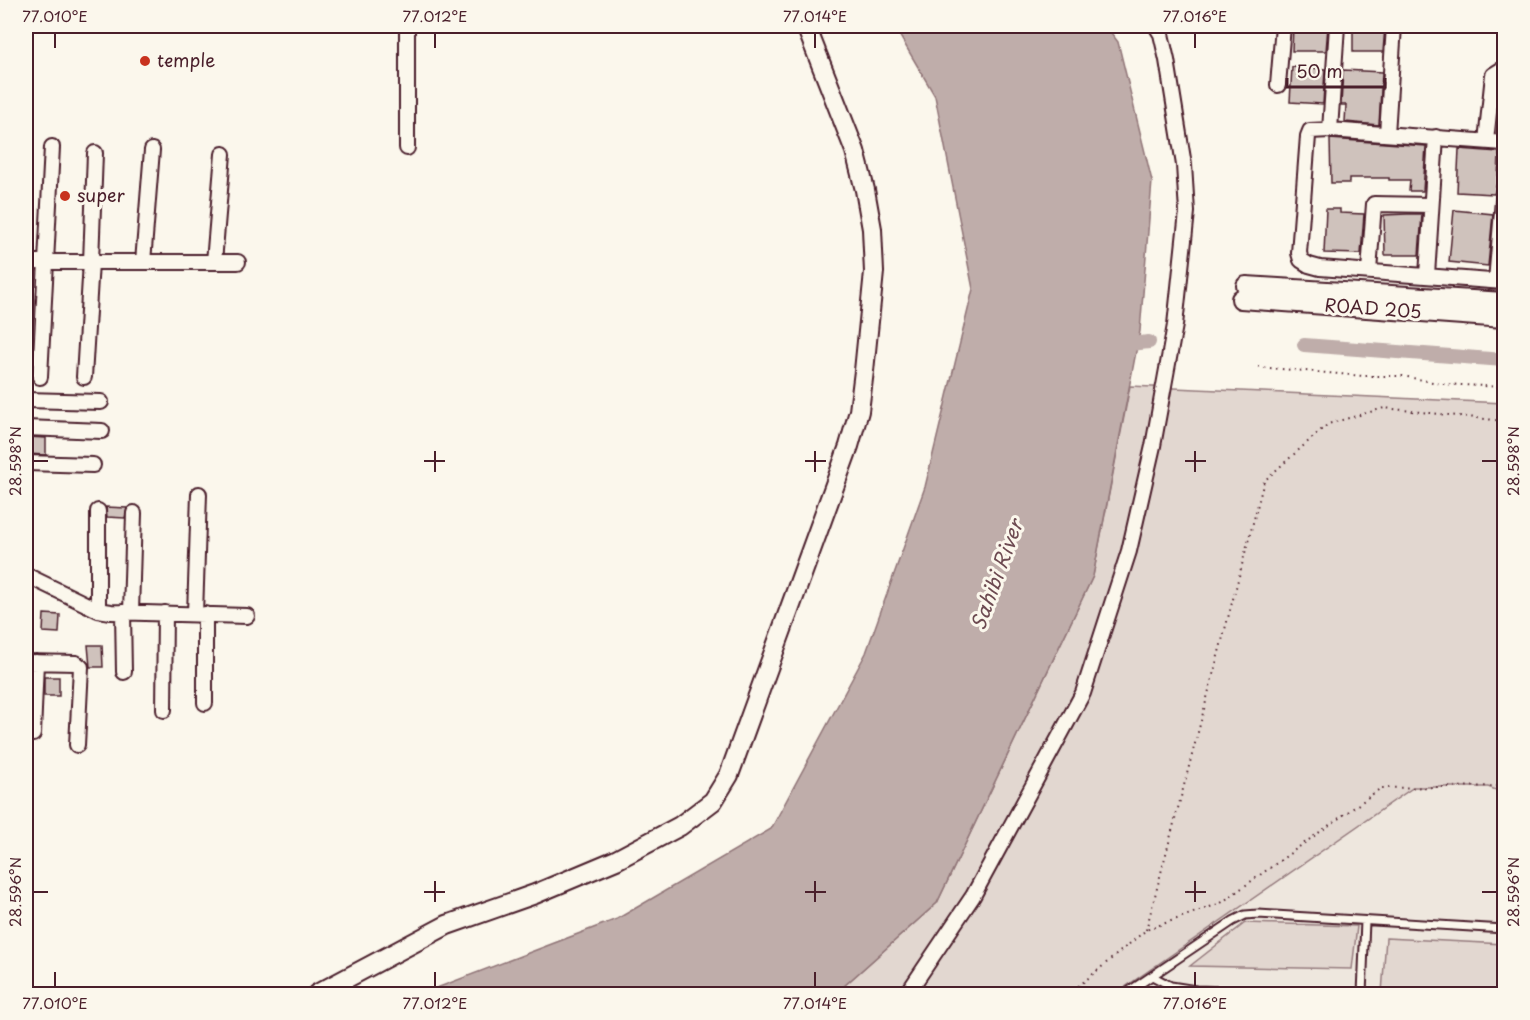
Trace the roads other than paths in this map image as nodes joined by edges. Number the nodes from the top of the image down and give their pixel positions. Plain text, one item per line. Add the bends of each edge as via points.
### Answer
1 (407, 26) edge
2 (806, 26) edge
3 (1156, 26) edge
4 (1283, 26) edge
5 (1337, 26) edge
6 (1394, 26) edge
7 (1504, 70) edge
8 (1278, 85) dead end
9 (1330, 130) junction
10 (1387, 134) junction
11 (1436, 137) junction
12 (1486, 141) junction
13 (1504, 142) edge
14 (52, 147) dead end
15 (407, 148) dead end
16 (152, 150) dead end
17 (95, 153) dead end
18 (223, 154) dead end
19 (1504, 188) edge
20 (1431, 205) junction
21 (1503, 215) edge
22 (26, 262) edge
23 (46, 262) junction
24 (91, 262) junction
25 (143, 262) junction
26 (214, 262) junction
27 (238, 262) dead end
28 (1369, 271) junction
29 (1427, 275) junction
30 (1500, 281) edge
31 (1504, 302) edge
32 (1504, 318) edge
33 (40, 377) dead end
34 (84, 377) dead end
35 (26, 400) edge
36 (101, 402) dead end
37 (26, 428) edge
38 (102, 431) dead end
39 (26, 463) edge
40 (93, 465) dead end
41 (199, 494) dead end
42 (98, 511) dead end
43 (134, 513) dead end
44 (26, 575) edge
45 (98, 610) junction
46 (127, 612) junction
47 (165, 613) junction
48 (200, 614) junction
49 (247, 616) dead end
50 (31, 662) edge
51 (124, 672) dead end
52 (205, 703) dead end
53 (164, 710) dead end
54 (33, 734) dead end
55 (77, 745) dead end
56 (1365, 921) junction
57 (1504, 929) edge
58 (1152, 976) junction
59 (317, 994) edge
60 (907, 994) edge
61 (1125, 994) edge
62 (1334, 994) edge
63 (1362, 994) edge

1 - 15 street
2 - 59 street via 855,151 872,230 874,272 864,371 849,446 729,775 713,801 680,826 616,860 447,925
3 - 60 street via 1167,60 1184,165 1187,212 1171,347 1154,446 1129,551 1083,693 973,896
4 - 8 street
5 - 9 street
6 - 10 street
7 - 12 street via 1493,75
9 - 10 street
9 - 28 street via 1310,131 1308,136 1299,253 1301,260 1320,268
10 - 11 street
11 - 12 street
11 - 20 street
12 - 13 street
14 - 23 street
16 - 25 street
17 - 24 street
18 - 26 street
19 - 21 street
20 - 28 street via 1374,204
20 - 29 street
21 - 30 street
22 - 23 street
23 - 24 street
23 - 33 street
24 - 25 street
24 - 34 street
25 - 26 street
26 - 27 street
28 - 29 street
29 - 30 street
31 - 32 street, ROAD 205 via 1244,293
35 - 36 street
37 - 38 street
39 - 40 street
41 - 48 street
42 - 45 street
43 - 46 street
44 - 45 street
45 - 46 street
46 - 47 street
46 - 51 street
47 - 48 street
47 - 53 street
48 - 49 street
48 - 52 street
50 - 54 street
50 - 55 street via 76,663 81,667
56 - 57 lane
56 - 58 lane via 1245,915
56 - 63 lane
58 - 61 lane
58 - 62 lane via 1171,986 1196,990

